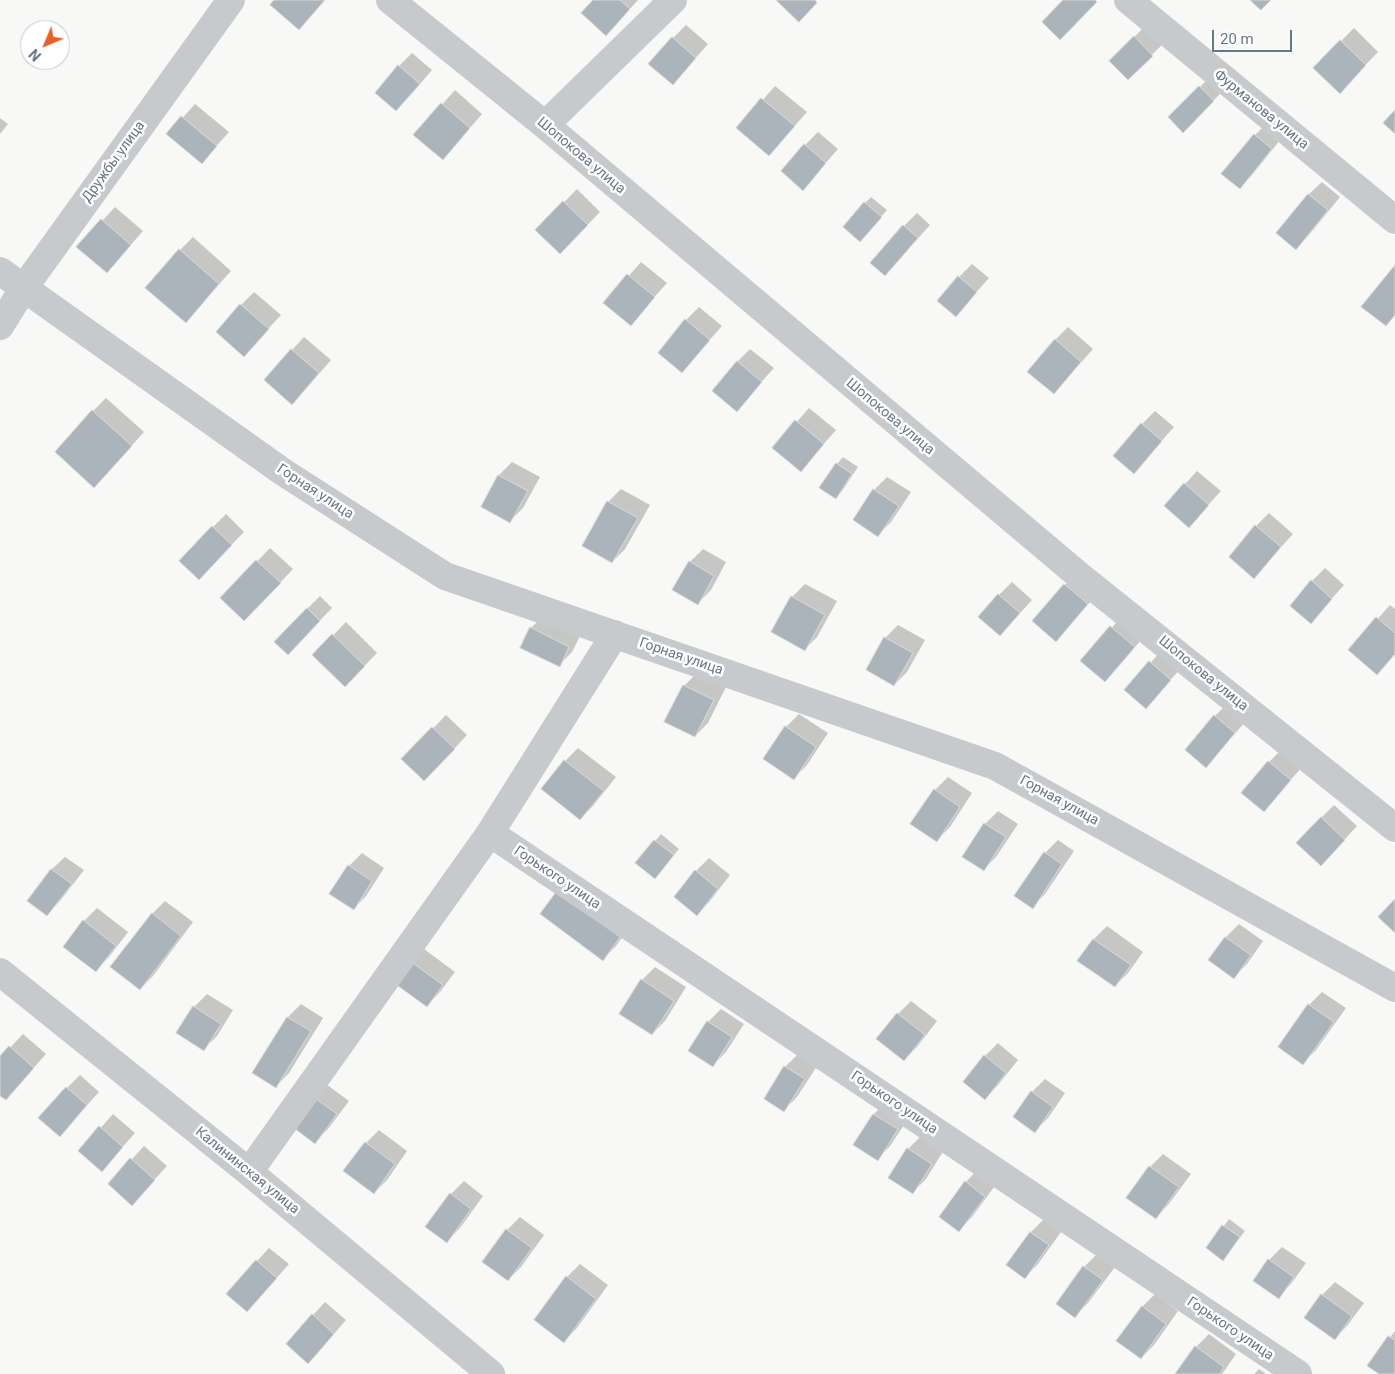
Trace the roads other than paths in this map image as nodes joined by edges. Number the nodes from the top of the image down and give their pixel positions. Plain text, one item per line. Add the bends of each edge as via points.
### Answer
1 (231, 0) edge
2 (390, 0) edge
3 (672, 0) edge
4 (1128, 0) edge
5 (545, 125) junction
6 (1395, 220) edge
7 (0, 271) edge
8 (23, 288) junction
9 (0, 326) edge
10 (615, 634) junction
11 (1395, 828) edge
12 (490, 833) junction
13 (0, 972) edge
14 (1395, 988) edge
15 (249, 1172) junction
16 (491, 1374) edge
17 (1298, 1374) edge

1 - 8 street, Дружбы улица
2 - 5 street, Шопокова улица
3 - 5 street
4 - 6 street, Фурманова улица
5 - 11 street, Шопокова улица via 1082,578
7 - 8 street, Горная улица
8 - 9 street, Дружбы улица
8 - 10 street, Горная улица via 282,472 445,576
10 - 12 street
10 - 14 street, Горная улица via 995,766
12 - 15 street
12 - 17 street, Горького улица
13 - 15 street, Калининская улица
15 - 16 street, Калининская улица

